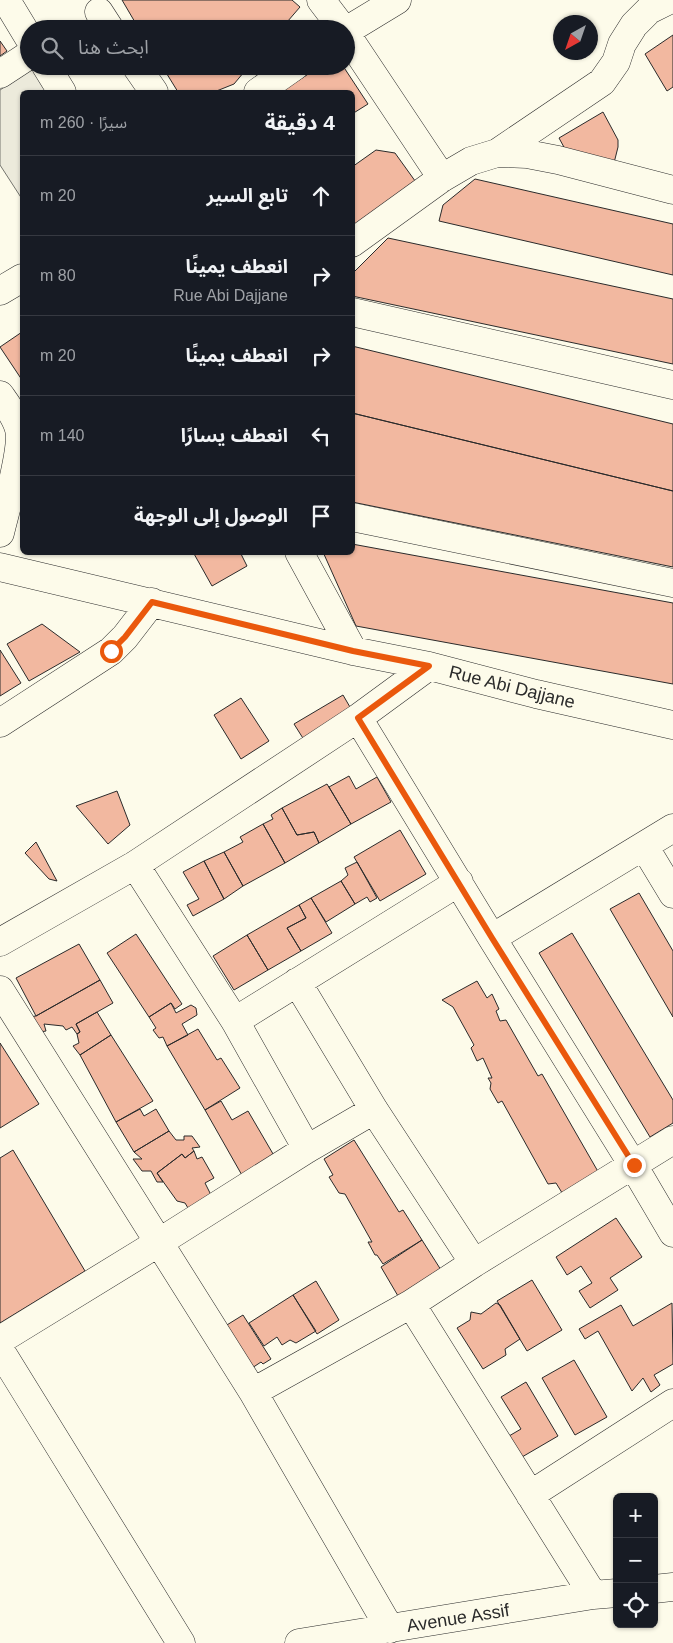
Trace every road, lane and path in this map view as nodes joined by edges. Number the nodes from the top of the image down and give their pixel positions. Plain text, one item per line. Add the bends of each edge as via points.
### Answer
1 (6, 0) edge
2 (320, 0) edge
3 (397, 0) edge
4 (669, 0) edge
5 (335, 20) edge
6 (20, 23) edge
7 (355, 26) edge
8 (355, 46) edge
9 (20, 61) edge
10 (0, 74) edge
11 (52, 75) edge
12 (142, 75) edge
13 (282, 75) edge
14 (61, 90) edge
15 (153, 90) edge
16 (261, 90) edge
17 (497, 153) junction
18 (442, 178) junction
19 (673, 190) edge
20 (355, 241) edge
21 (20, 279) edge
22 (0, 291) edge
23 (355, 313) edge
24 (673, 385) edge
25 (0, 395) edge
26 (355, 518) edge
27 (0, 533) edge
28 (301, 555) edge
29 (0, 567) edge
30 (673, 583) edge
31 (152, 602) junction
32 (353, 651) junction
33 (429, 666) junction
34 (358, 718) junction
35 (0, 723) edge
36 (673, 725) edge
37 (673, 828) edge
38 (644, 846) junction
39 (135, 864) junction
40 (459, 882) junction
41 (673, 894) edge
42 (492, 938) junction
43 (0, 942) edge
44 (298, 982) junction
45 (0, 990) edge
46 (235, 1021) junction
47 (374, 1110) junction
48 (673, 1140) edge
49 (307, 1149) junction
50 (634, 1165) junction
51 (673, 1233) edge
52 (158, 1243) junction
53 (474, 1263) junction
54 (411, 1304) junction
55 (0, 1340) edge
56 (0, 1350) edge
57 (253, 1392) junction
58 (673, 1404) edge
59 (530, 1496) junction
60 (673, 1587) edge
61 (658, 1589) edge
62 (605, 1594) edge
63 (390, 1629) junction
64 (181, 1643) edge
65 (299, 1643) edge

1 - 6 street
2 - 5 street
3 - 7 street
4 - 17 street via 649,10 634,25 602,82
8 - 18 street
9 - 10 street
11 - 14 street
12 - 15 street
13 - 16 street
17 - 18 street via 471,161
17 - 19 street via 543,157
18 - 20 street
21 - 22 street
23 - 24 street
25 - 27 street via 19,430 20,450
26 - 30 street
28 - 32 street
29 - 31 street, Rue Abi Dajjane
31 - 32 street, Rue Abi Dajjane
31 - 35 street via 111,651
32 - 33 street, Rue Abi Dajjane
33 - 34 street
33 - 36 street, Rue Abi Dajjane
34 - 39 street
34 - 40 street
37 - 38 street
38 - 41 street
38 - 42 street
39 - 43 street
39 - 46 street
40 - 42 street
40 - 44 street
42 - 50 street
44 - 46 street
44 - 47 street
45 - 52 street
46 - 49 street
47 - 49 street
47 - 53 street
48 - 50 street
49 - 52 street
50 - 51 street
50 - 53 street
52 - 55 street
52 - 57 street
53 - 54 street
54 - 57 street
54 - 59 street
56 - 64 street
57 - 63 street
58 - 59 street
59 - 62 street
60 - 61 street
62 - 63 street, Avenue Assif
63 - 65 street, Avenue Assif

